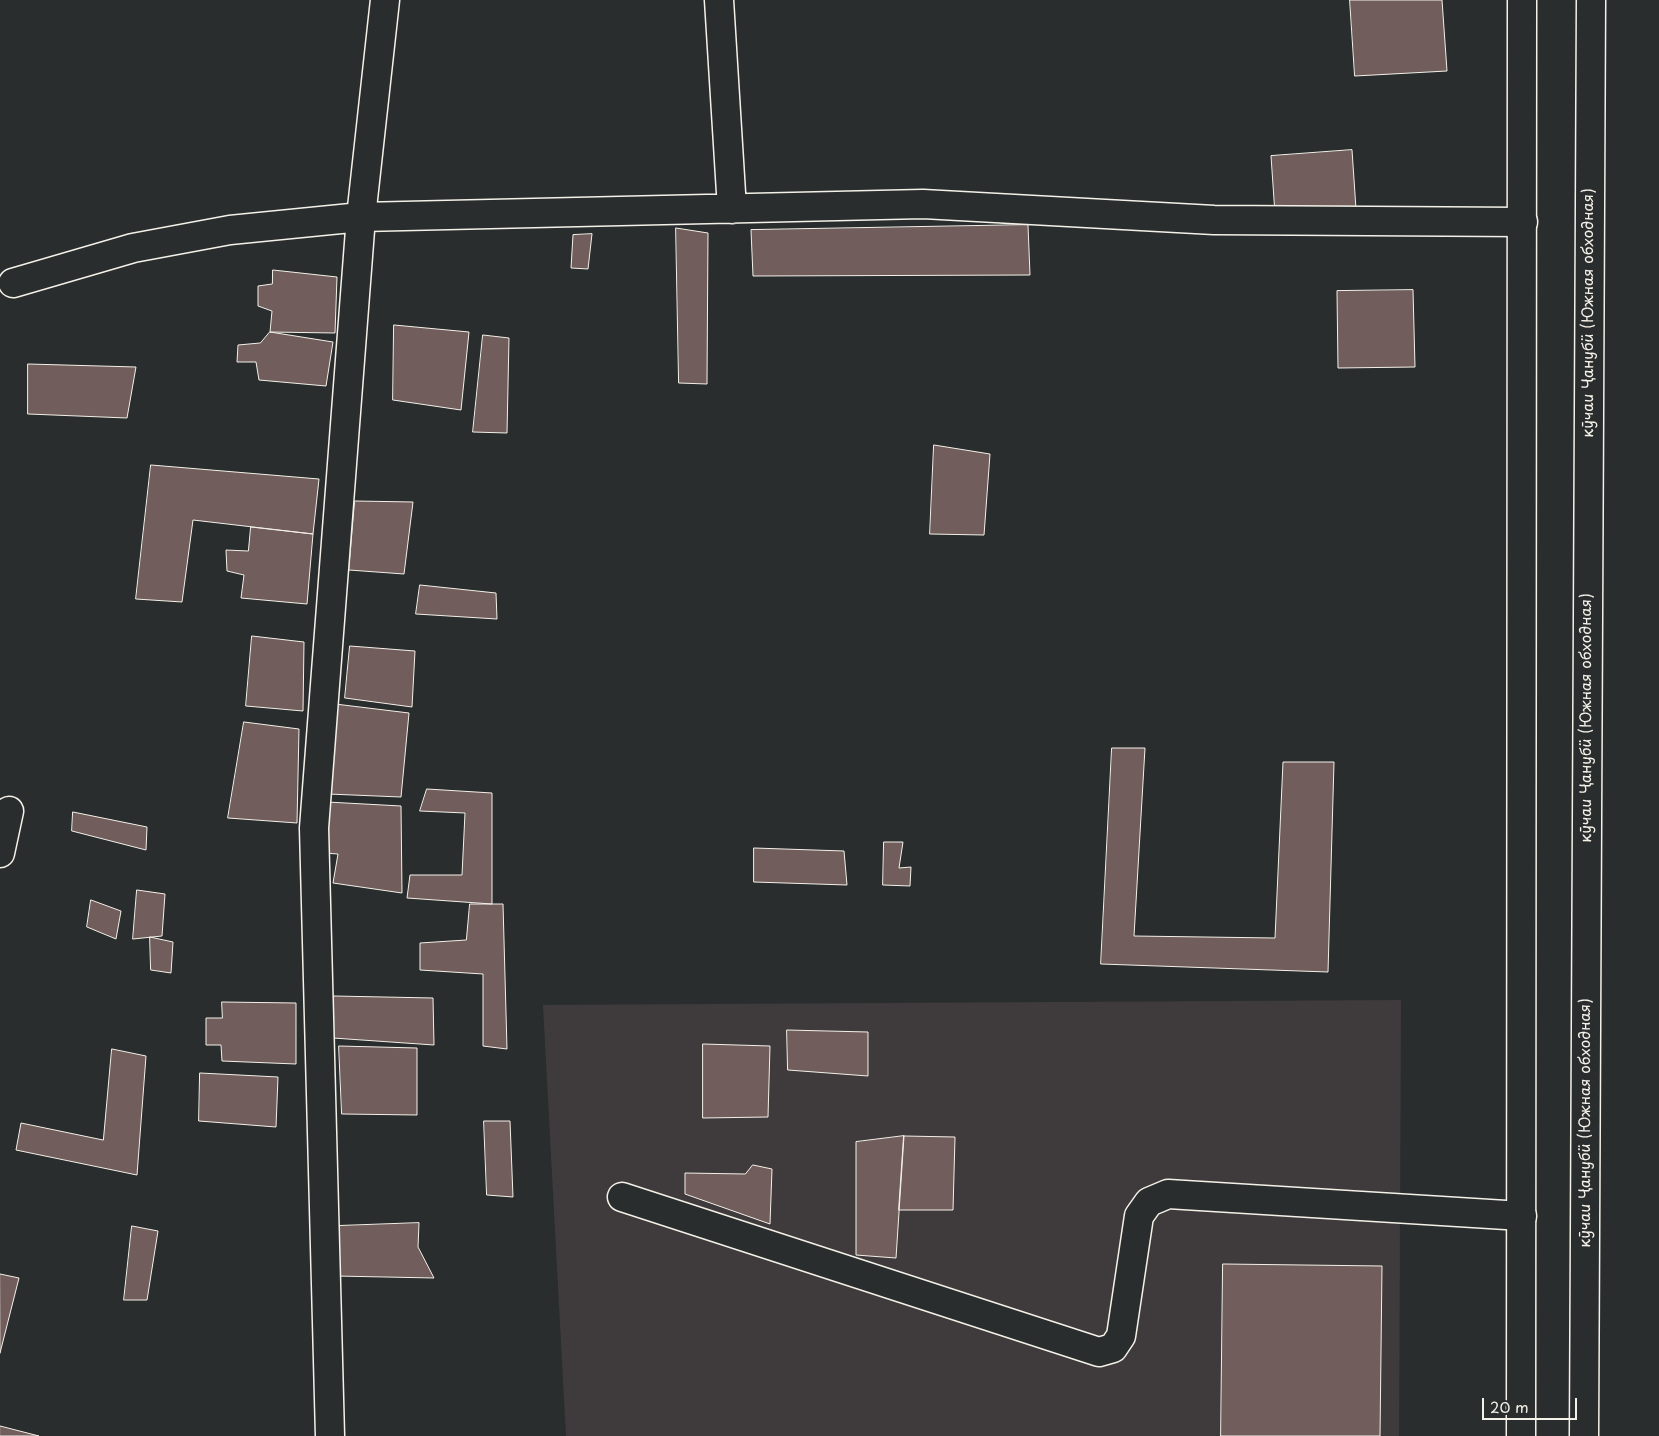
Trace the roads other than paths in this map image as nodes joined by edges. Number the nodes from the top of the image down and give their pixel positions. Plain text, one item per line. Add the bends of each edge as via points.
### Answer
1 (385, 0) edge
2 (719, 0) edge
3 (1522, 0) edge
4 (1591, 0) edge
5 (732, 209) junction
6 (361, 217) junction
7 (1524, 222) junction
8 (13, 283) dead end
9 (9, 811) dead end
10 (0, 853) edge
11 (622, 1197) dead end
12 (1522, 1216) junction
13 (330, 1436) edge
14 (1521, 1436) edge
15 (1584, 1436) edge

1 - 6 street
2 - 5 street
3 - 7 street
4 - 15 street, кӯчаи Ҷанубӣ (Южная обходная)
5 - 6 street
5 - 7 street via 923,204 1214,220
6 - 8 street via 230,230 152,244
6 - 13 street via 314,828
7 - 12 street
9 - 10 street
11 - 12 street via 1099,1352 1113,1348 1121,1336 1139,1216 1149,1202 1168,1194
12 - 14 street

